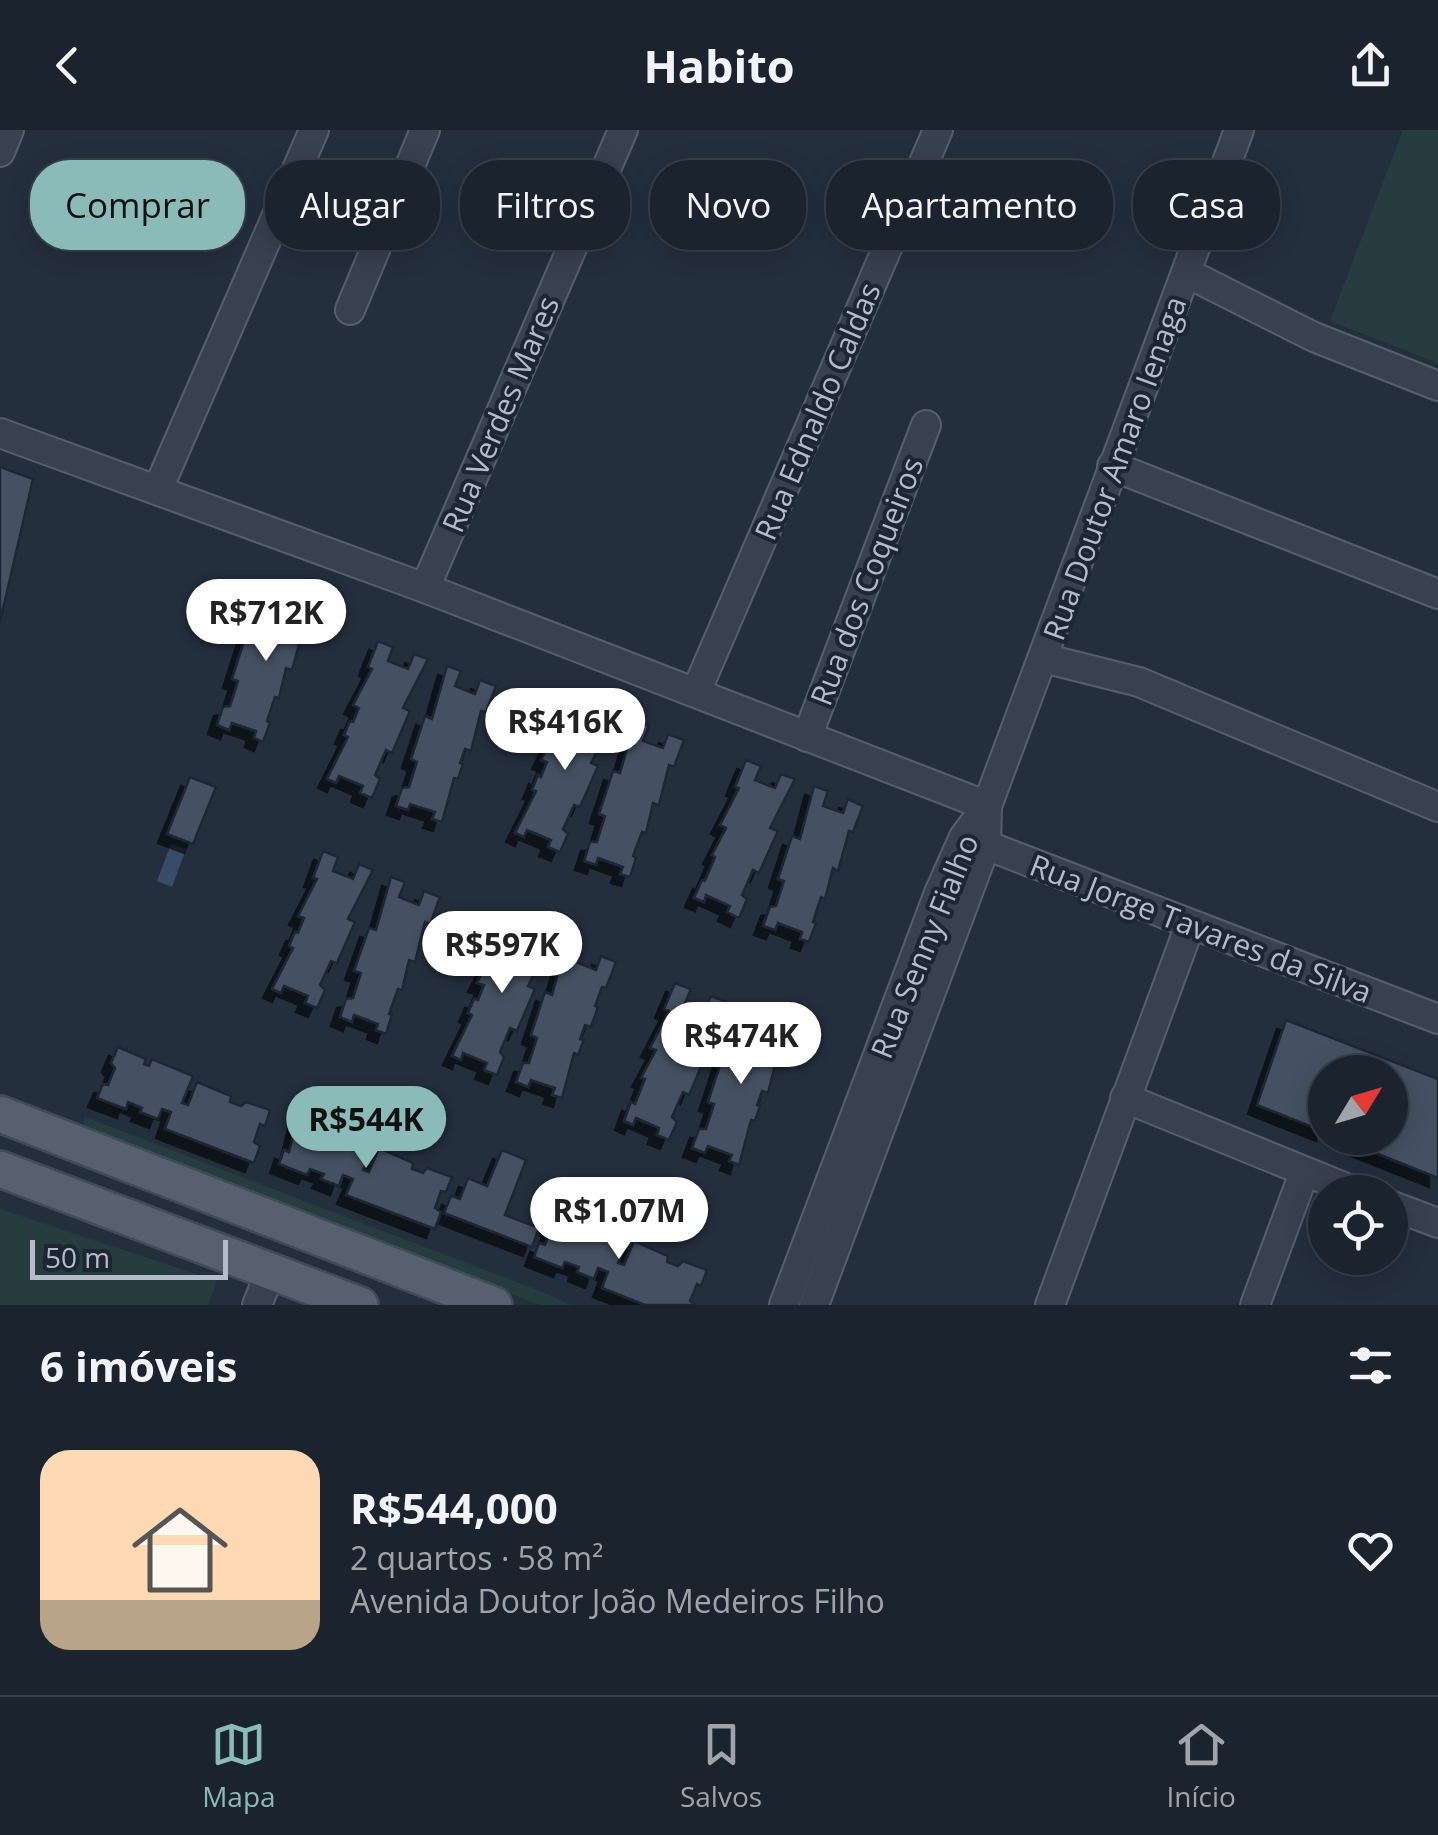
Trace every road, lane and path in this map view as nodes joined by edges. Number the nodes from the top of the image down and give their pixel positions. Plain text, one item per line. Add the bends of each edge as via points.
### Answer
1 (9, 130) edge
2 (314, 130) edge
3 (424, 130) edge
4 (623, 130) edge
5 (938, 130) edge
6 (1235, 133) edge
7 (0, 152) edge
8 (1187, 273) junction
9 (350, 310) dead end
10 (1438, 386) edge
11 (926, 425) dead end
12 (0, 433) edge
13 (1112, 466) junction
14 (158, 490) junction
15 (425, 588) junction
16 (1438, 594) edge
17 (1043, 658) junction
18 (696, 692) junction
19 (807, 738) junction
20 (987, 806) junction
21 (1438, 807) edge
22 (975, 841) junction
23 (1190, 925) junction
24 (1438, 1019) edge
25 (1125, 1098) junction
26 (0, 1114) edge
27 (0, 1169) edge
28 (1304, 1173) junction
29 (1309, 1175) edge
30 (1408, 1212) edge
31 (1438, 1223) edge
32 (270, 1271) junction
33 (258, 1305) edge
34 (360, 1305) edge
35 (494, 1305) edge
36 (784, 1305) edge
37 (814, 1305) edge
38 (1050, 1305) edge
39 (1255, 1305) edge

1 - 7 street
2 - 14 street
3 - 9 street
4 - 15 street, Rua Verdes Mares
5 - 18 street, Rua Ednaldo Caldas
6 - 8 street, Rua Doutor Amaro Ienaga
8 - 10 street via 1314,337
8 - 13 street, Rua Doutor Amaro Ienaga
11 - 19 street, Rua dos Coqueiros
12 - 14 street
13 - 16 street
13 - 17 street, Rua Doutor Amaro Ienaga
14 - 15 street
15 - 18 street
17 - 20 street, Rua Doutor Amaro Ienaga
17 - 21 street via 1139,682
18 - 19 street
19 - 20 street
20 - 22 street, Rua Senny Fialho
22 - 23 street, Rua Jorge Tavares da Silva
22 - 36 street, Rua Senny Fialho via 939,893
22 - 37 street, Rua Senny Fialho
23 - 24 street, Rua Jorge Tavares da Silva
23 - 25 street
25 - 28 street
25 - 38 street
26 - 35 main road
27 - 32 main road
28 - 29 street
28 - 39 street
30 - 31 street
32 - 33 street
32 - 34 main road

